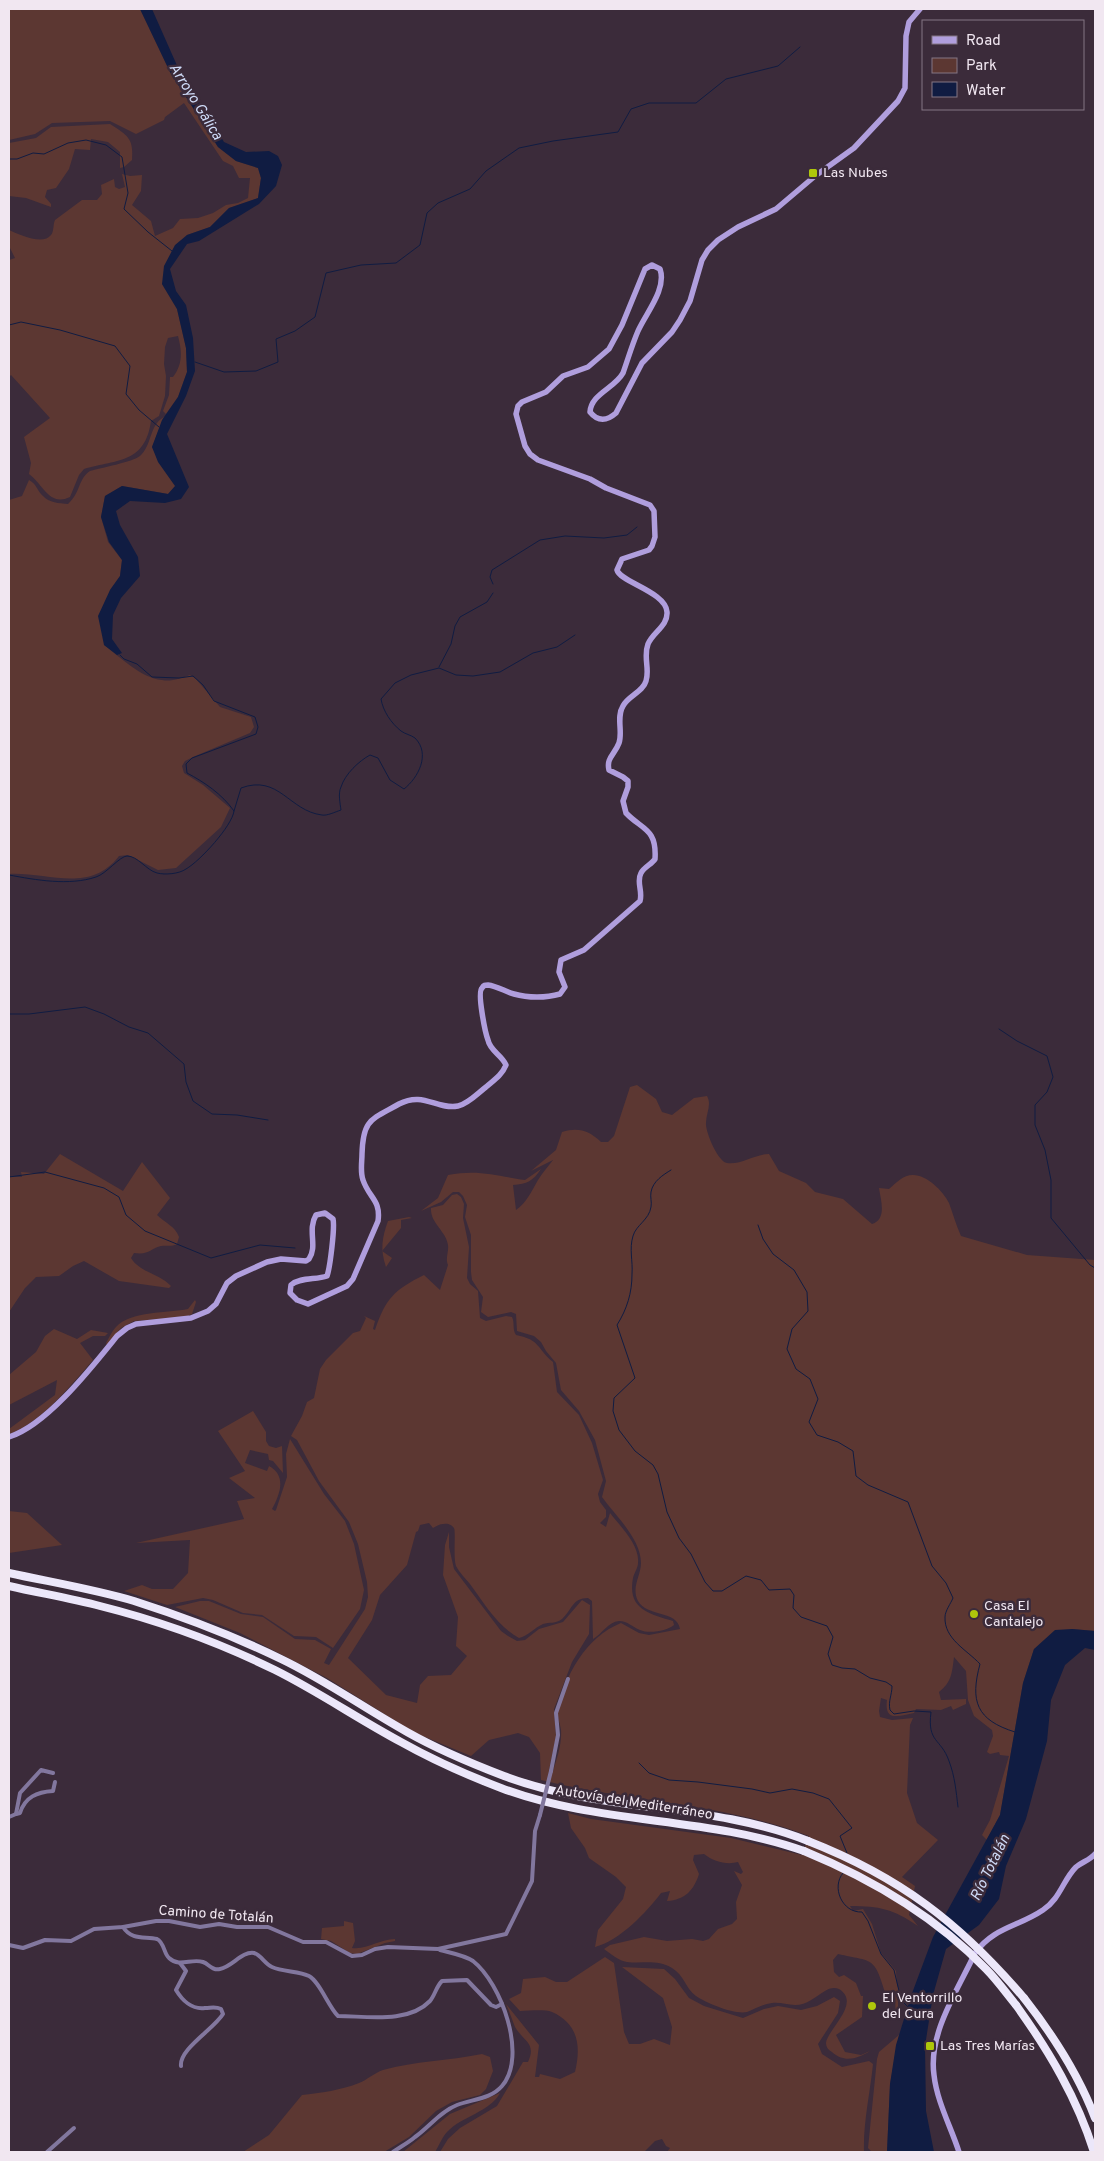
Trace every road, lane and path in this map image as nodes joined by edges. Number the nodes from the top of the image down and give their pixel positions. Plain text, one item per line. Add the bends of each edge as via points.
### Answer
1 (920, 9) edge
2 (9, 1437) edge
3 (9, 1572) edge
4 (9, 1586) edge
5 (568, 1679) dead end
6 (53, 1773) dead end
7 (55, 1782) dead end
8 (16, 1814) junction
9 (9, 1816) edge
10 (1095, 1854) edge
11 (123, 1927) junction
12 (9, 1945) edge
13 (438, 1949) junction
14 (180, 1963) junction
15 (502, 2004) junction
16 (181, 2066) dead end
17 (1095, 2118) edge
18 (74, 2128) dead end
19 (47, 2152) edge
20 (393, 2152) edge
21 (959, 2152) edge
22 (1094, 2152) edge

1 - 2 main road via 909,22 905,88 898,101 854,148 776,209 738,227 708,250 690,302 680,320 642,363 616,413 601,420 590,412 590,408 595,399 623,373 638,332 659,290 662,274 656,266 646,269 616,338 600,358 588,367 563,376 546,392 522,402 516,410 519,431 530,454 538,460 590,478 606,488 650,505 654,511 652,546 649,550 622,558 617,570 621,577 652,593 665,606 666,616 645,653 647,675 644,687 623,704 619,744 608,764 609,770 628,781 623,802 626,813 649,830 653,838 655,859 641,872 638,883 640,901 584,950 561,960 559,972 565,987 560,994 525,996 491,985 481,989 480,1004 488,1042 506,1065 501,1074 477,1094 456,1106 418,1098 408,1100 366,1126 362,1134 362,1173 365,1186 376,1202 378,1221 347,1286 308,1304 290,1293 295,1281 327,1276 334,1225 330,1215 321,1213 311,1223 312,1251 309,1259 281,1258 246,1271 227,1283 216,1304 208,1311 192,1318 136,1324 127,1328 54,1406 41,1418
3 - 17 highway, Autovía del Mediterráneo, bridge via 132,1601 205,1626 322,1679 406,1731 505,1777 594,1800 740,1820 778,1829 846,1856 925,1902 993,1961 1050,2031 1073,2068
4 - 22 highway, Autovía del Mediterráneo, bridge via 145,1618 209,1640 318,1692 439,1762 502,1789 596,1813 738,1832 775,1841 841,1866 917,1910 987,1970 1016,2004 1063,2077
5 - 13 street, Camino de Totalán, bridge via 556,1713 558,1735 535,1831 532,1881 506,1934
6 - 8 street via 41,1770 20,1793
7 - 8 street via 53,1791 28,1798 20,1813
8 - 9 street
10 - 21 main road via 1075,1868 1061,1892 1045,1909 991,1935 975,1953 936,2039 933,2064 936,2085
11 - 12 street, Camino de Totalán via 94,1929 71,1941 45,1940 23,1948
11 - 13 street, Camino de Totalán via 156,1921 195,1927 219,1924 268,1927 303,1942 326,1942 352,1956 388,1947
11 - 14 street via 126,1932 143,1939 157,1939 168,1958
13 - 15 street via 472,1961 485,1975
14 - 15 street via 203,1962 218,1970 253,1953 270,1966 312,1978 338,2016 394,2017 408,2014 432,2000 442,1981 467,1980 491,2005
14 - 16 street via 186,1971 176,1990 182,2000 202,2009 221,2008 223,2014 218,2023 186,2051 180,2061
15 - 20 street via 513,2048 513,2060 504,2084 486,2097 451,2107
18 - 19 street

